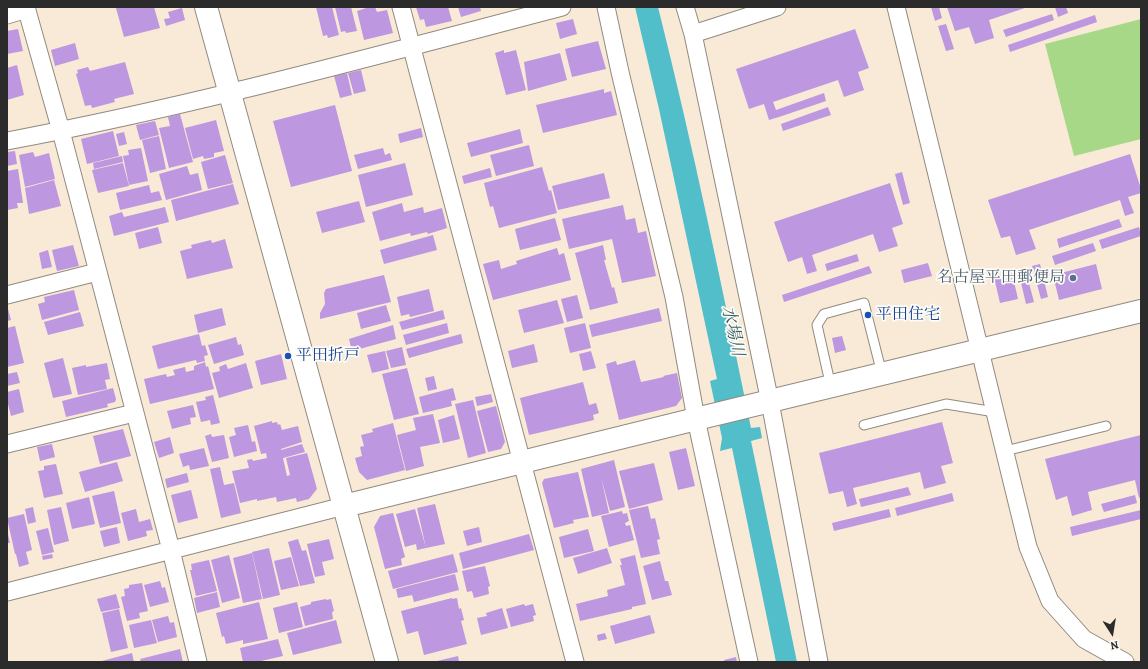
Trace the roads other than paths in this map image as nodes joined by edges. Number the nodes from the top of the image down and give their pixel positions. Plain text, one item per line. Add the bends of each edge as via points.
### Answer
1 (206, 7) edge
2 (401, 7) edge
3 (562, 7) edge
4 (606, 7) edge
5 (685, 7) edge
6 (778, 7) edge
7 (896, 7) edge
8 (26, 8) edge
9 (7, 15) edge
10 (693, 34) junction
11 (411, 46) junction
12 (230, 93) junction
13 (60, 131) junction
14 (7, 141) edge
15 (97, 272) junction
16 (7, 295) edge
17 (1141, 311) edge
18 (980, 350) junction
19 (882, 374) junction
20 (831, 387) junction
21 (765, 403) junction
22 (995, 412) junction
23 (134, 413) junction
24 (701, 418) junction
25 (864, 425) dead end
26 (1106, 426) dead end
27 (7, 444) edge
28 (1005, 451) junction
29 (522, 462) junction
30 (344, 506) junction
31 (171, 550) junction
32 (7, 592) edge
33 (198, 662) edge
34 (387, 662) edge
35 (575, 662) edge
36 (749, 662) edge
37 (819, 662) edge
38 (1125, 662) edge

1 - 12 street
2 - 11 street
3 - 11 street
4 - 24 street
5 - 10 street
6 - 10 street
7 - 18 street
8 - 9 street
8 - 13 street
10 - 21 street
11 - 12 street
11 - 29 street
12 - 13 street
12 - 30 street
13 - 14 street
13 - 15 street
15 - 16 street
15 - 23 street
17 - 18 street
18 - 19 street
18 - 22 street
19 - 20 street
19 - 20 lane via 864,303 824,314 817,325
20 - 21 street
21 - 24 street
21 - 37 street
22 - 25 lane via 946,404
22 - 28 street
23 - 27 street
23 - 31 street
24 - 29 street
24 - 36 street
26 - 28 lane
28 - 38 street via 1028,547 1050,600 1084,639
29 - 30 street
29 - 35 street
30 - 31 street
30 - 34 street
31 - 32 street
31 - 33 street

